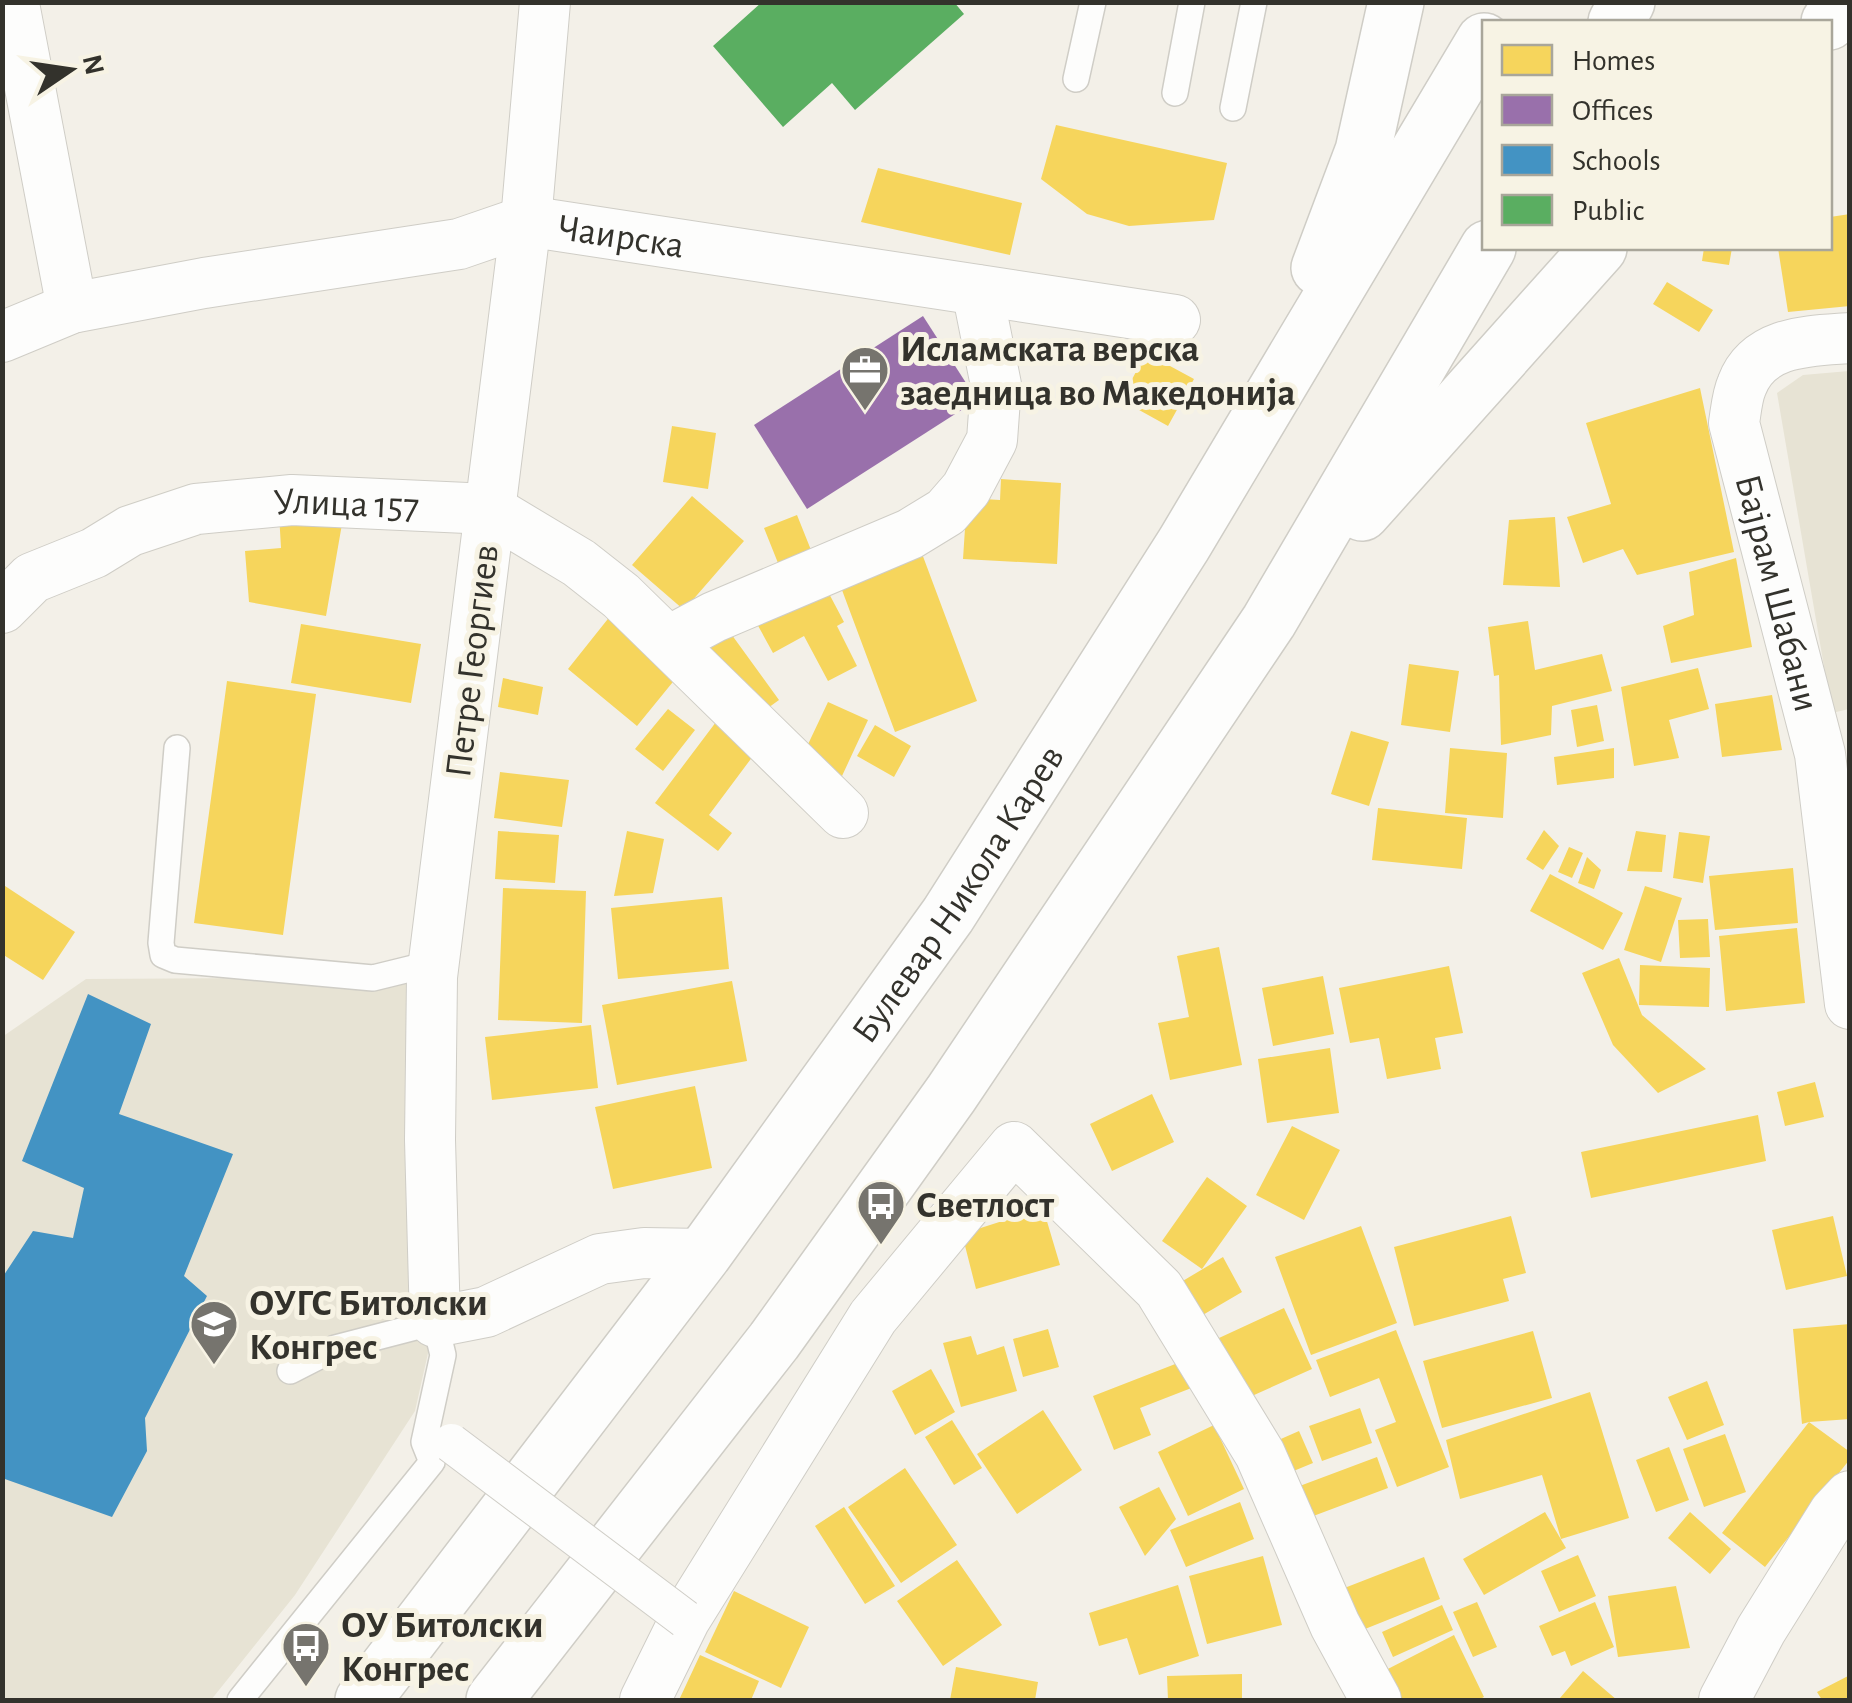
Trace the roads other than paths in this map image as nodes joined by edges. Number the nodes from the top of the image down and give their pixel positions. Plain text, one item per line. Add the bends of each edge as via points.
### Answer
1 (545, 2) edge
2 (1093, 2) edge
3 (1192, 2) edge
4 (1254, 2) edge
5 (1396, 2) edge
6 (1850, 4) edge
7 (2, 13) edge
8 (1830, 20) edge
9 (1482, 43) edge
10 (1076, 78) dead end
11 (1175, 92) dead end
12 (1233, 108) dead end
13 (526, 221) junction
14 (1487, 250) edge
15 (1597, 250) edge
16 (978, 290) junction
17 (72, 308) junction
18 (1176, 320) dead end
19 (2, 338) edge
20 (1850, 338) edge
21 (1240, 453) junction
22 (489, 508) junction
23 (2, 608) edge
24 (1268, 622) junction
25 (669, 641) junction
26 (177, 748) dead end
27 (843, 813) dead end
28 (434, 963) junction
29 (1850, 1004) edge
30 (704, 1254) junction
31 (435, 1322) junction
32 (290, 1371) dead end
33 (451, 1443) dead end
34 (1850, 1496) edge
35 (685, 1619) junction
36 (240, 1700) edge
37 (363, 1700) edge
38 (494, 1700) edge
39 (644, 1700) edge
40 (1376, 1700) edge
41 (1724, 1700) edge

1 - 13 street, Петре Георгиев
2 - 10 lane
3 - 11 lane
4 - 12 lane
5 - 21 street via 1363,151
6 - 8 street
7 - 17 street via 14,8
9 - 21 street, Булевар Никола Карев
13 - 16 street, Чаирска
13 - 17 street, Чаирска via 459,244
13 - 22 street, Петре Георгиев
14 - 24 street
15 - 24 street
16 - 18 street, Чаирска
16 - 25 street via 996,385 992,440 946,512
17 - 19 street, Чаирска
20 - 29 street, Бајрам Шабани via 1788,342 1753,365 1734,423 1820,754
21 - 30 street, Булевар Никола Карев via 948,915
22 - 23 street, Улица 157 via 292,500 196,509 130,531 32,578
22 - 25 street, Улица 157 via 580,563
22 - 28 street, Петре Георгиев
24 - 38 street via 952,1094 774,1341
25 - 27 street, Улица 157
26 - 28 lane via 163,955 373,978
28 - 31 street, Петре Георгиев
30 - 31 street via 600,1259 486,1312
30 - 37 street, Булевар Никола Карев
31 - 32 lane via 334,1348
31 - 36 lane via 442,1355 424,1442 432,1462
33 - 35 street, bridge
34 - 41 street via 1761,1630
35 - 39 street
35 - 40 street via 873,1317 1014,1147 1159,1289 1260,1454 1335,1626

